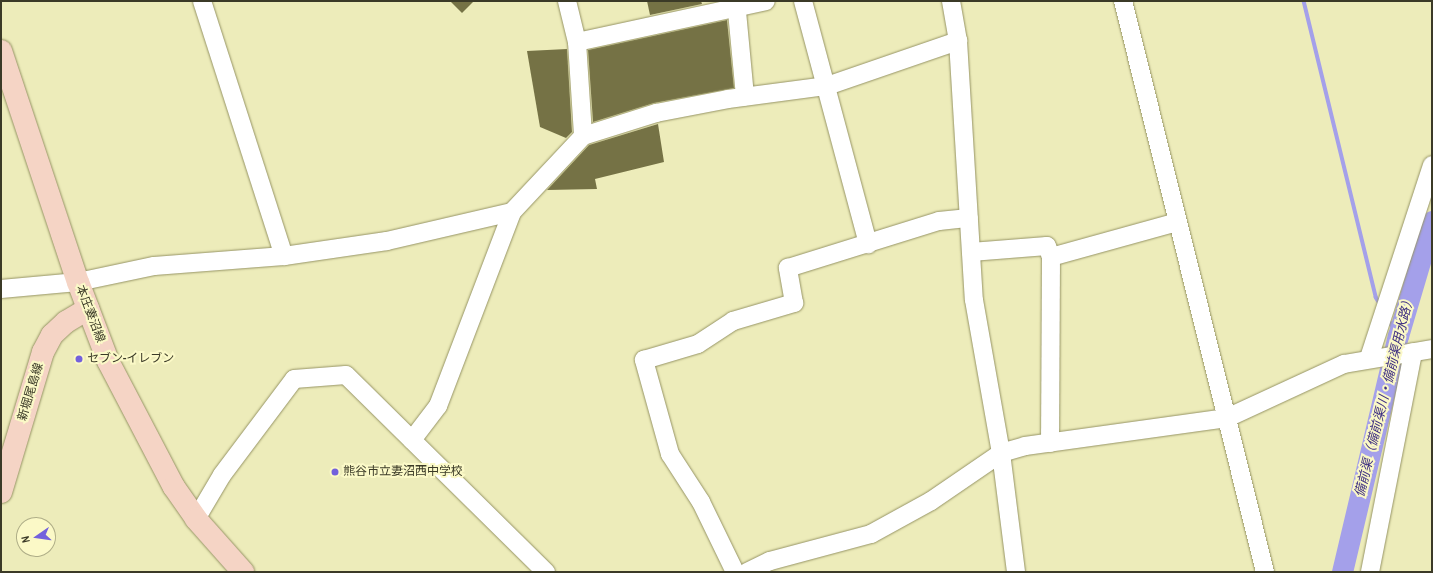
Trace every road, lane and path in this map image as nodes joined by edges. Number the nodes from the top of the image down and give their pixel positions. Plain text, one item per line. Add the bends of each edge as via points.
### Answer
1 (202, 1) edge
2 (567, 1) edge
3 (766, 1) edge
4 (803, 1) edge
5 (950, 1) edge
6 (1123, 1) edge
7 (736, 4) edge
8 (958, 41) junction
9 (577, 42) junction
10 (1, 51) edge
11 (827, 86) junction
12 (745, 97) junction
13 (583, 136) junction
14 (1432, 165) edge
15 (512, 212) junction
16 (969, 218) junction
17 (1177, 222) junction
18 (868, 244) junction
19 (971, 252) junction
20 (284, 256) junction
21 (1051, 257) junction
22 (78, 282) junction
23 (1, 289) edge
24 (88, 309) junction
25 (1432, 349) edge
26 (1413, 352) junction
27 (1375, 357) junction
28 (1227, 418) junction
29 (412, 440) junction
30 (1050, 443) junction
31 (1001, 453) junction
32 (1, 492) edge
33 (196, 519) junction
34 (243, 572) edge
35 (546, 572) edge
36 (735, 572) edge
37 (747, 572) edge
38 (1016, 572) edge
39 (1265, 572) edge
40 (1370, 572) edge

1 - 20 street
2 - 9 street
3 - 7 street
4 - 11 street
5 - 8 street
6 - 17 street
7 - 9 street
7 - 12 street
8 - 11 street
8 - 16 street
9 - 13 street
10 - 22 main road, 本庄妻沼線
11 - 12 street
11 - 18 street
12 - 13 street via 656,113
13 - 15 street
14 - 27 street
15 - 20 street via 388,241
15 - 29 street via 438,406
16 - 18 street via 939,221
16 - 19 street
17 - 21 street
17 - 28 street
18 - 36 street via 788,268 794,303 733,321 698,344 644,360 670,454 700,502
19 - 21 street via 1047,246
19 - 31 street via 974,300
20 - 22 street via 154,266
21 - 30 street
22 - 23 street
22 - 24 main road, 本庄妻沼線
24 - 32 main road, 新堀尾島線 via 61,326 52,335 43,352
24 - 33 main road, 本庄妻沼線 via 132,411 174,487
25 - 26 street
26 - 27 street
26 - 40 street
27 - 28 street via 1344,364
28 - 30 street
28 - 39 street
29 - 33 street via 346,375 294,379 222,475
29 - 35 street
30 - 31 street
31 - 37 street via 931,501 871,534 770,561
31 - 38 street
33 - 34 main road, 本庄妻沼線

